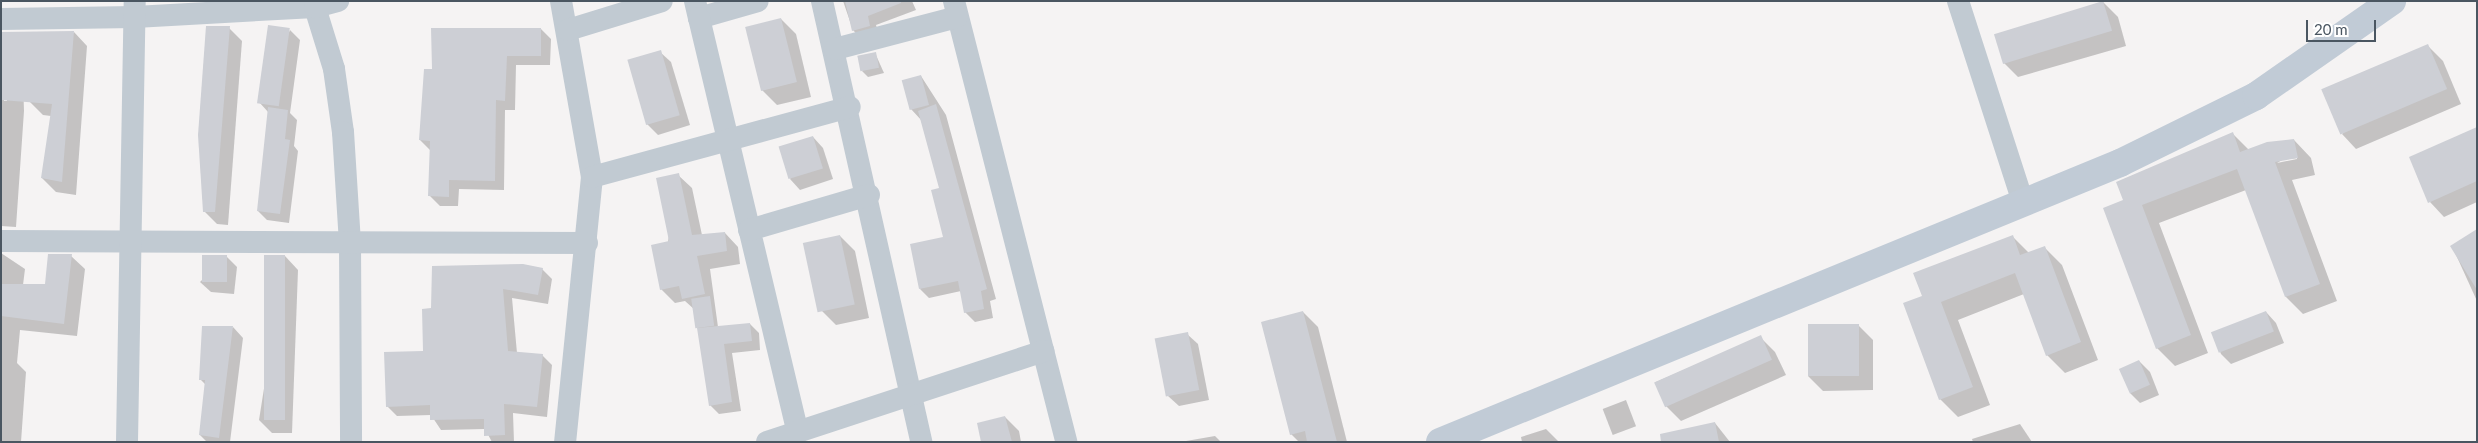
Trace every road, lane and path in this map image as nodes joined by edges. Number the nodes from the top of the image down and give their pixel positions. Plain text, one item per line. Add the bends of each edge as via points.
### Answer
1 (338, 1) edge
2 (561, 1) edge
3 (662, 1) edge
4 (758, 1) edge
5 (822, 1) edge
6 (1958, 1) edge
7 (2392, 1) edge
8 (314, 4) edge
9 (135, 9) edge
10 (956, 9) edge
11 (697, 10) edge
12 (1, 19) edge
13 (568, 30) junction
14 (835, 49) junction
15 (850, 107) junction
16 (727, 143) junction
17 (592, 177) junction
18 (869, 195) junction
19 (2024, 205) junction
20 (749, 230) junction
21 (1, 241) edge
22 (350, 242) junction
23 (587, 243) junction
24 (127, 244) junction
25 (1043, 352) junction
26 (911, 391) junction
27 (798, 432) junction
28 (127, 442) edge
29 (351, 442) edge
30 (565, 442) edge
31 (767, 442) edge
32 (921, 442) edge
33 (1066, 442) edge
34 (1440, 442) edge

1 - 8 street
2 - 13 street
3 - 13 street
4 - 11 street
5 - 14 street
6 - 19 street
7 - 19 street via 2256,96
8 - 9 street
8 - 22 street via 334,69
9 - 12 street
9 - 24 street
10 - 14 street
10 - 25 street
11 - 16 street
13 - 17 street
14 - 15 street
15 - 16 street
15 - 18 street
16 - 17 street
16 - 20 street
17 - 23 street
18 - 20 street
18 - 26 street
19 - 34 street
20 - 27 street
21 - 24 street
22 - 23 street
22 - 24 street
22 - 29 street
23 - 30 street
24 - 28 street
25 - 26 street
25 - 33 street
26 - 27 street
26 - 32 street
27 - 31 street

